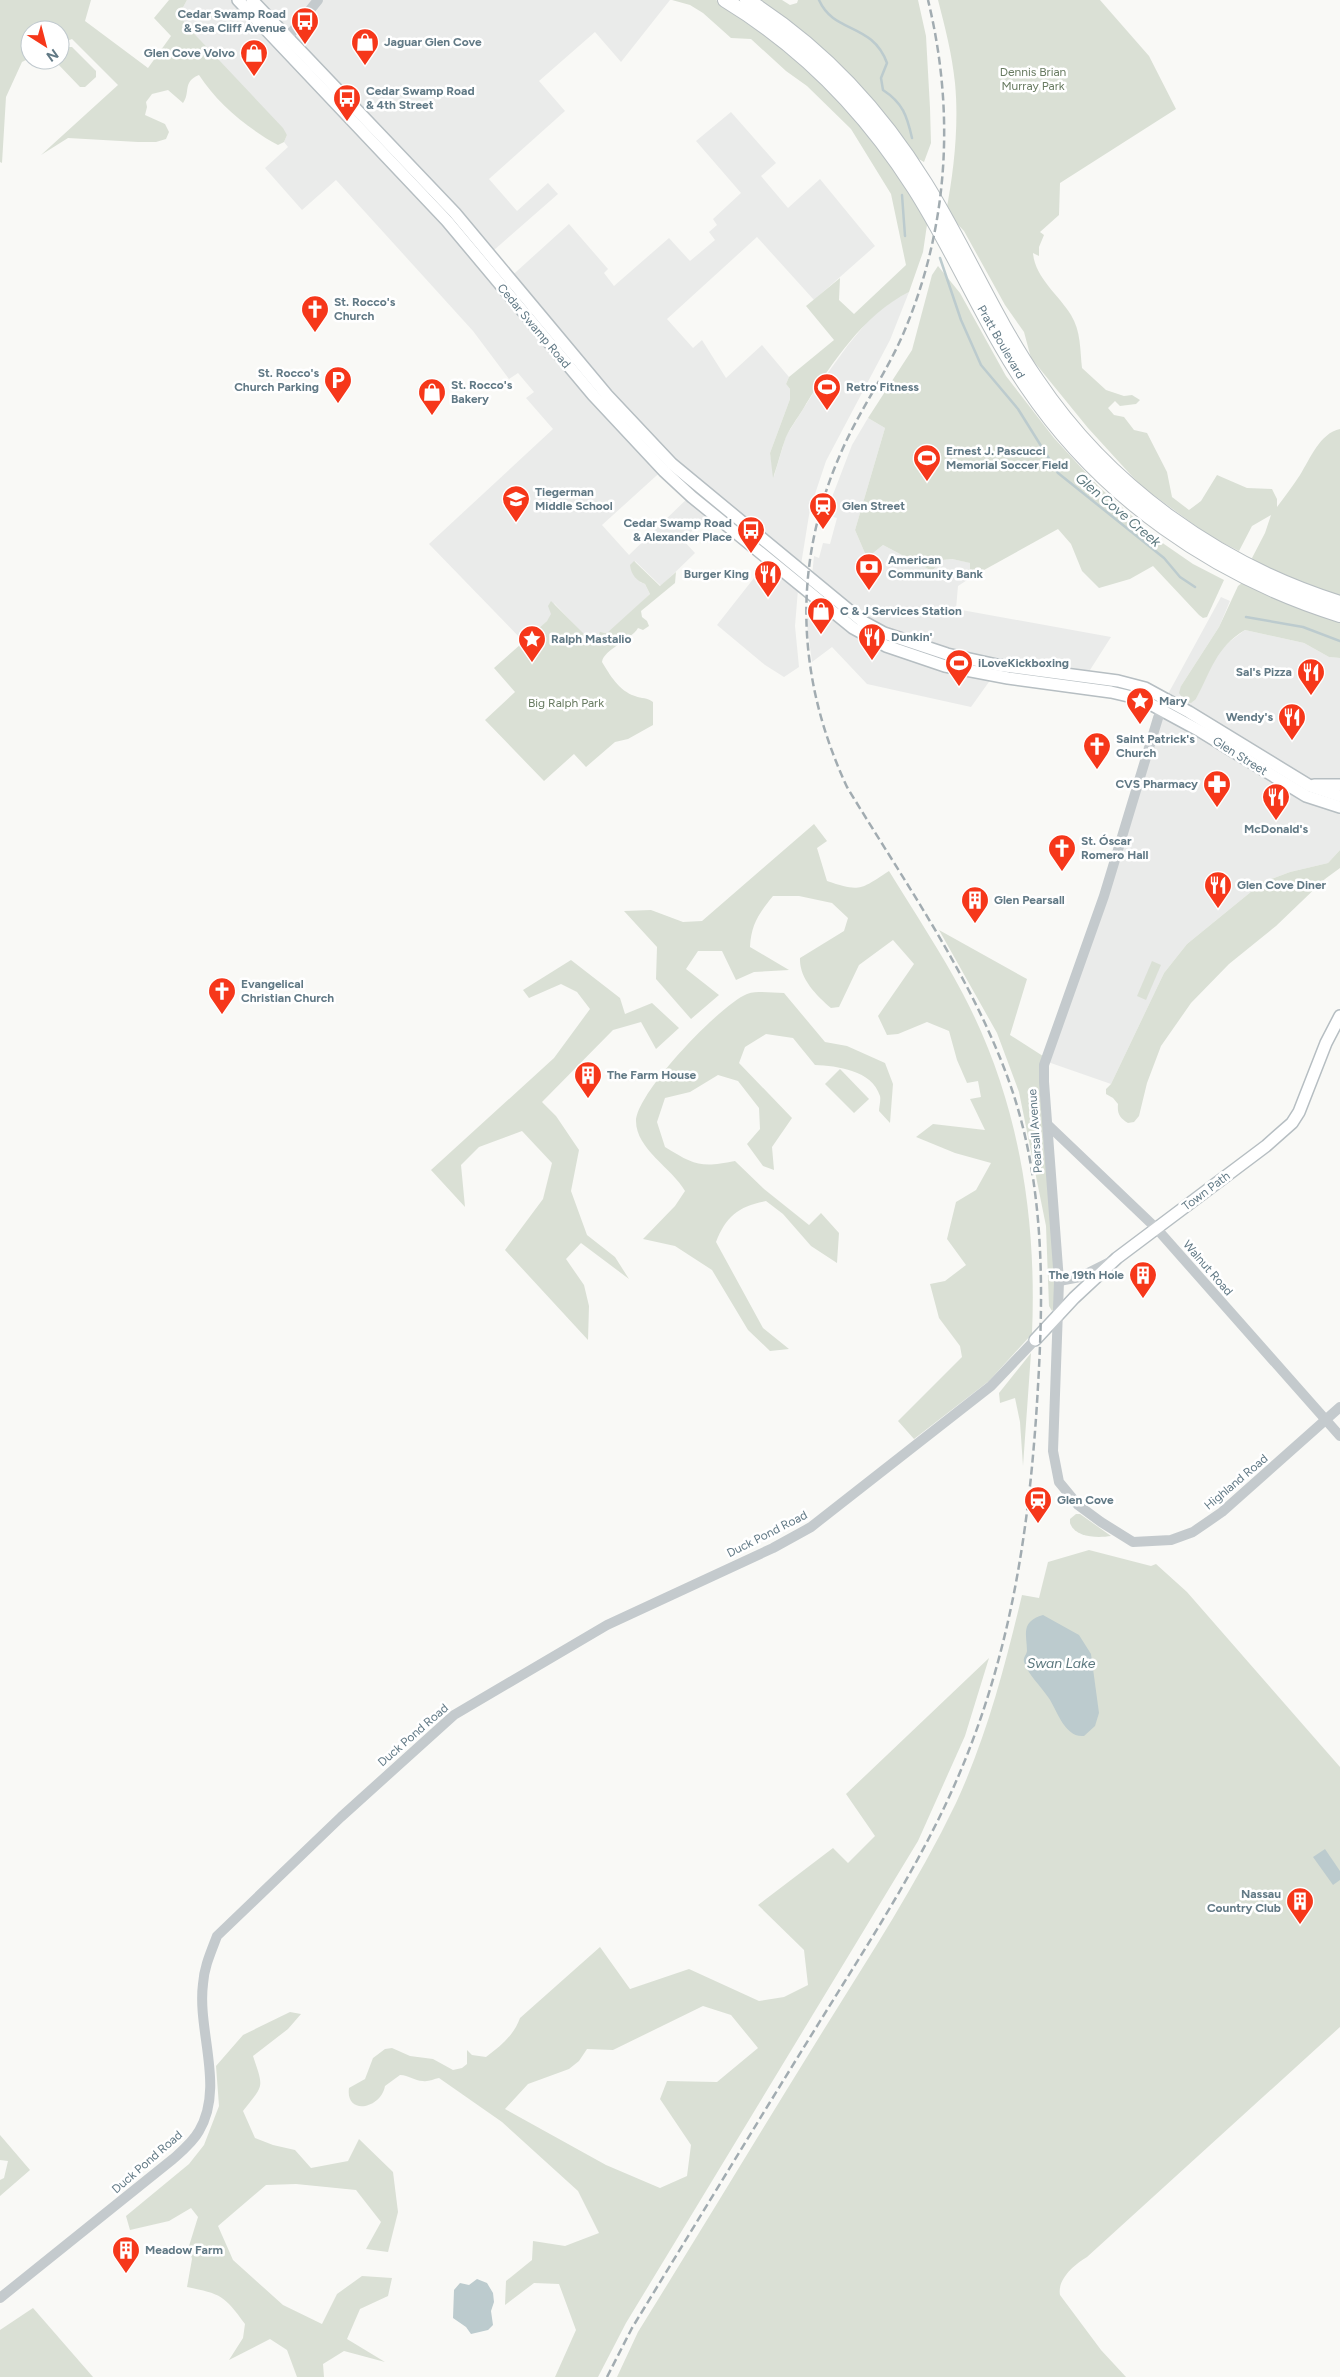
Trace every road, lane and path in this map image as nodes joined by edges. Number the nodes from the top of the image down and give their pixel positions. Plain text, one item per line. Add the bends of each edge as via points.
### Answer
1 (318, 0) edge
2 (725, 0) edge
3 (747, 0) edge
4 (244, 1) edge
5 (284, 38) junction
6 (1340, 603) edge
7 (1340, 615) edge
8 (857, 625) joint
9 (1164, 704) junction
10 (1273, 770) junction
11 (1338, 797) edge
12 (1340, 1016) edge
13 (1048, 1125) junction
14 (1156, 1229) junction
15 (1117, 1258) junction
16 (1059, 1281) junction
17 (1058, 1314) junction
18 (1038, 1338) junction
19 (1057, 1354) junction
20 (1340, 1407) edge
21 (1325, 1420) junction
22 (1340, 1436) edge
23 (1133, 1542) joint
24 (0, 2298) edge

1 - 5 street
2 - 7 main road, Pratt Boulevard via 799,54 865,118 915,189 1027,387 1098,471 1175,537 1214,562 1276,592
3 - 6 main road, Pratt Boulevard via 807,45 874,111 925,183 1037,380 1070,424 1107,463 1175,522 1220,551 1281,582
4 - 5 main road, Cedar Swamp Road
5 - 8 main road, Cedar Swamp Road via 455,213 601,388 672,464
8 - 9 main road, Glen Street via 926,649 997,665 1145,688
9 - 10 main road, Glen Street
9 - 13 street, Pearsall Avenue via 1104,896 1046,1058 1044,1082
10 - 11 main road, Glen Street
10 - 11 main road, Glen Street via 1306,796
12 - 14 main road, Town Path via 1299,1112 1291,1123 1266,1146
13 - 14 street, Walnut Road
13 - 16 street, Pearsall Avenue
14 - 15 main road, Town Path
14 - 21 street, Walnut Road
15 - 16 street via 1080,1277
15 - 17 main road, Town Path
16 - 17 street, Pearsall Avenue
17 - 18 main road, Town Path
17 - 19 street, Pearsall Avenue
18 - 19 street via 1046,1334 1052,1338
18 - 24 street, Duck Pond Road via 991,1386 810,1527 773,1548 607,1625 475,1701 435,1731 380,1781 217,1936 202,1983 210,2089 206,2114 198,2133 173,2159
19 - 23 street, Pearsall Avenue via 1053,1451 1058,1482 1078,1505
20 - 21 street, Highland Road
21 - 22 street, Walnut Road
21 - 23 street, Highland Road via 1235,1502 1193,1532 1171,1540

